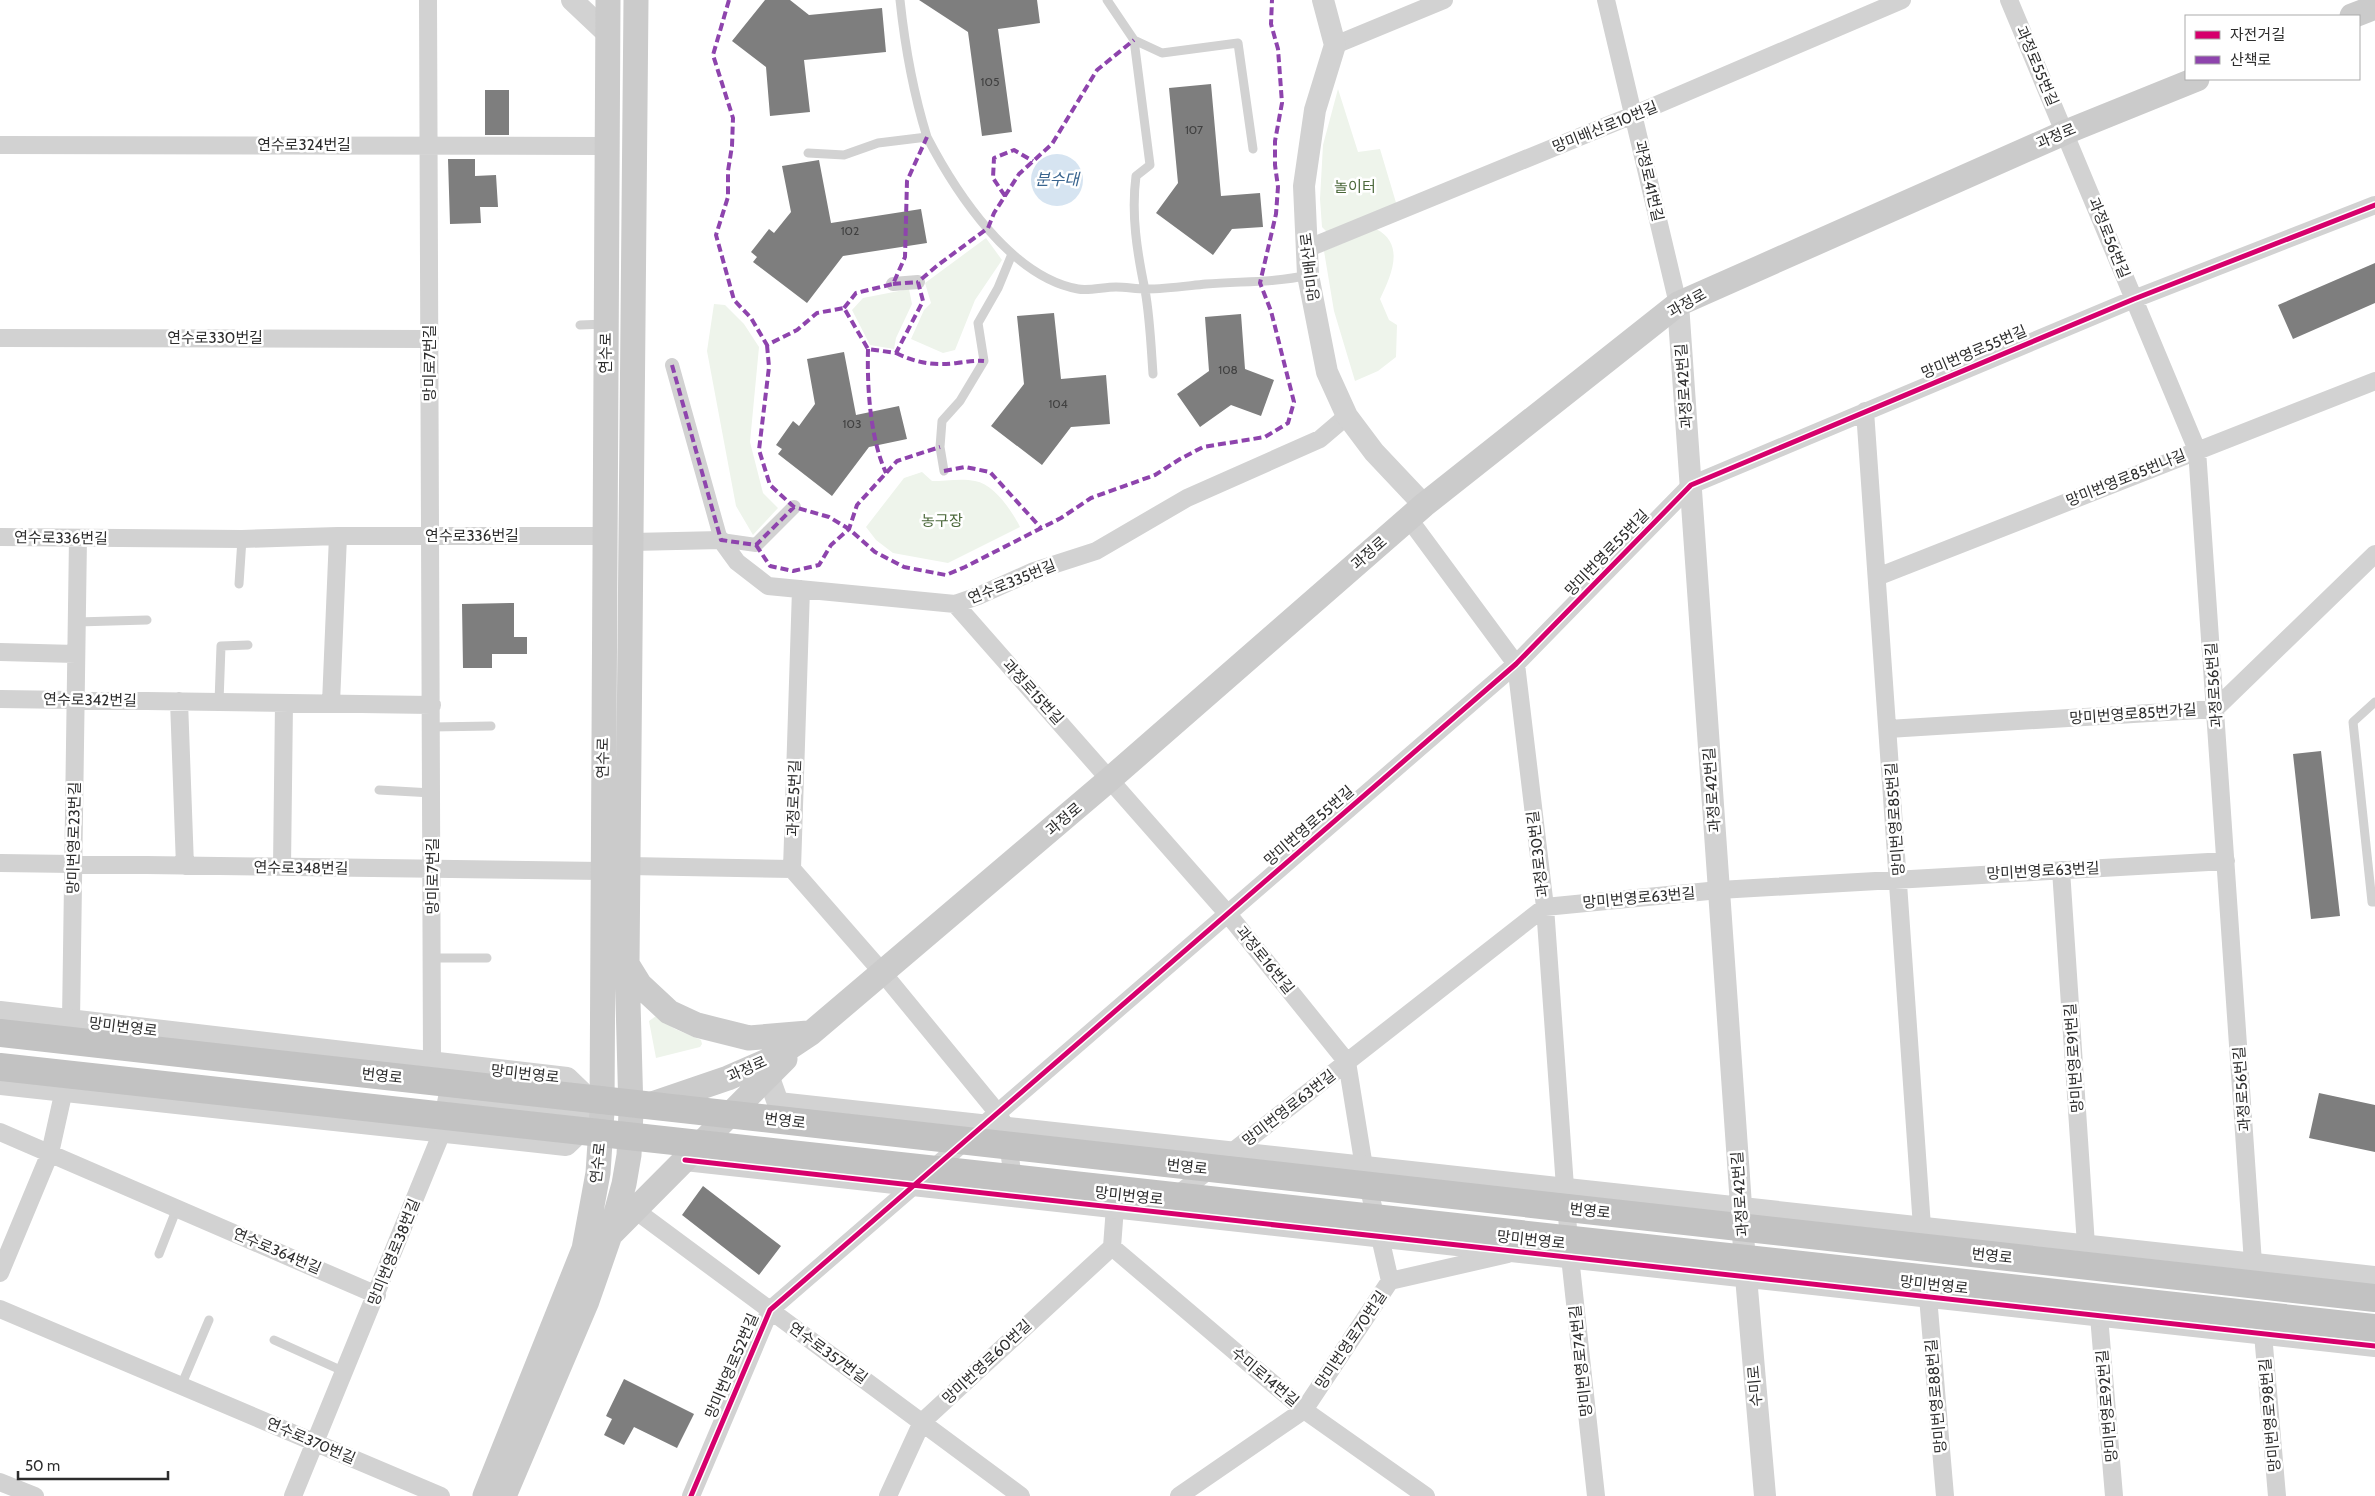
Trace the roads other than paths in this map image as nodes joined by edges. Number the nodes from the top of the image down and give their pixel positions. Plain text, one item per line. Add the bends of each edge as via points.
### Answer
1 (428, 0) edge
2 (572, 0) edge
3 (608, 0) edge
4 (636, 0) edge
5 (900, 0) edge
6 (1107, 0) edge
7 (1324, 0) edge
8 (1444, 0) edge
9 (1606, 0) edge
10 (1902, 0) edge
11 (2009, 0) edge
12 (2375, 7) edge
13 (2355, 15) edge
14 (608, 34) junction
15 (1134, 40) junction
16 (1335, 46) junction
17 (2195, 80) edge
18 (1633, 115) junction
19 (2066, 132) junction
20 (927, 137) junction
21 (0, 145) edge
22 (429, 145) junction
23 (608, 146) junction
24 (1253, 148) dead end
25 (808, 153) dead end
26 (2375, 205) edge
27 (1306, 249) junction
28 (1012, 254) junction
29 (1308, 276) junction
30 (918, 282) dead end
31 (893, 284) dead end
32 (1145, 289) junction
33 (2134, 299) junction
34 (1678, 304) junction
35 (580, 325) dead end
36 (620, 325) junction
37 (0, 338) edge
38 (430, 339) junction
39 (672, 365) dead end
40 (1153, 374) dead end
41 (2375, 381) edge
42 (1865, 411) junction
43 (1347, 416) junction
44 (2197, 450) junction
45 (944, 471) dead end
46 (1691, 485) junction
47 (794, 507) dead end
48 (1417, 512) junction
49 (338, 536) junction
50 (429, 536) junction
51 (606, 536) junction
52 (0, 537) edge
53 (78, 538) junction
54 (242, 539) junction
55 (721, 540) junction
56 (632, 542) junction
57 (2375, 554) edge
58 (1877, 578) junction
59 (239, 584) dead end
60 (801, 589) junction
61 (955, 604) junction
62 (147, 620) dead end
63 (77, 622) junction
64 (248, 646) dead end
65 (0, 652) edge
66 (76, 654) junction
67 (1516, 664) junction
68 (0, 699) edge
69 (76, 700) junction
70 (179, 701) junction
71 (219, 702) junction
72 (2375, 702) edge
73 (284, 703) junction
74 (331, 703) junction
75 (432, 705) junction
76 (2216, 709) junction
77 (491, 726) dead end
78 (432, 727) junction
79 (1888, 729) junction
80 (1110, 779) junction
81 (379, 790) dead end
82 (432, 793) junction
83 (2226, 861) junction
84 (0, 863) edge
85 (74, 864) junction
86 (185, 866) junction
87 (628, 866) junction
88 (282, 867) junction
89 (792, 869) junction
90 (432, 870) junction
91 (2061, 870) junction
92 (602, 871) junction
93 (1899, 880) junction
94 (1719, 890) junction
95 (2375, 902) edge
96 (1544, 906) junction
97 (1227, 913) junction
98 (433, 958) junction
99 (486, 958) dead end
100 (627, 964) junction
101 (882, 972) junction
102 (0, 1012) edge
103 (71, 1021) junction
104 (0, 1033) edge
105 (811, 1033) junction
106 (1347, 1062) junction
107 (432, 1063) junction
108 (0, 1067) edge
109 (768, 1075) junction
110 (0, 1084) edge
111 (64, 1090) junction
112 (602, 1112) junction
113 (631, 1112) junction
114 (995, 1122) junction
115 (0, 1132) edge
116 (442, 1132) junction
117 (1233, 1152) junction
118 (50, 1154) junction
119 (685, 1160) junction
120 (1364, 1167) junction
121 (913, 1185) junction
122 (1565, 1188) junction
123 (1016, 1197) junction
124 (1115, 1207) junction
125 (177, 1208) junction
126 (1741, 1208) junction
127 (635, 1210) junction
128 (1157, 1212) junction
129 (1568, 1225) joint
130 (1922, 1227) junction
131 (610, 1234) junction
132 (1381, 1236) junction
133 (2086, 1245) junction
134 (1112, 1247) junction
135 (1518, 1251) junction
136 (159, 1254) dead end
137 (1570, 1257) junction
138 (2253, 1263) junction
139 (0, 1273) edge
140 (1746, 1277) junction
141 (2375, 1277) edge
142 (1390, 1281) junction
143 (377, 1294) junction
144 (1928, 1297) junction
145 (2375, 1298) edge
146 (0, 1309) edge
147 (770, 1310) junction
148 (2100, 1316) junction
149 (209, 1320) dead end
150 (2375, 1328) edge
151 (2263, 1334) junction
152 (274, 1340) dead end
153 (2375, 1346) edge
154 (344, 1372) junction
155 (181, 1386) junction
156 (1304, 1410) junction
157 (922, 1422) junction
158 (315, 1442) junction
159 (0, 1482) edge
160 (34, 1496) edge
161 (293, 1496) edge
162 (441, 1496) edge
163 (485, 1496) edge
164 (504, 1496) edge
165 (691, 1496) edge
166 (888, 1496) edge
167 (1021, 1496) edge
168 (1179, 1496) edge
169 (1426, 1496) edge
170 (1596, 1496) edge
171 (1765, 1496) edge
172 (1945, 1496) edge
173 (2114, 1496) edge
174 (2277, 1496) edge

1 - 22 street, 망미로7번길
2 - 14 street
3 - 14 main road, 연수로
4 - 36 main road, 연수로
5 - 20 lane via 914,94
6 - 15 lane
7 - 16 street
8 - 16 street
9 - 18 street, 과정로41번길
10 - 18 street, 망미배산로10번길
11 - 19 street, 과정로55번길
12 - 13 main road
14 - 23 main road, 연수로
15 - 24 lane via 1162,53 1238,43
15 - 32 lane via 1150,164 1136,176 1133,200
16 - 27 street, 망미배산로 via 1315,110 1304,186
17 - 19 main road, 과정로
18 - 27 street, 망미배산로10번길
18 - 34 street, 과정로41번길
19 - 33 street, 과정로56번길
19 - 34 main road, 과정로
20 - 25 lane via 878,143 844,155
20 - 28 lane via 947,175
21 - 22 street, 연수로324번길
22 - 23 street, 연수로324번길
22 - 38 street, 망미로7번길
23 - 36 main road, 연수로
26 - 33 street, 망미번영로55번길
27 - 29 street, 망미배산로
28 - 32 lane via 1044,277 1078,289
28 - 45 lane via 978,323 984,361 960,401 942,421 940,447
29 - 32 lane via 1260,283
29 - 43 street, 망미배산로 via 1328,372
30 - 31 street
32 - 40 lane
33 - 42 street, 망미번영로55번길
33 - 44 street, 과정로56번길
34 - 46 street, 과정로42번길
34 - 48 main road, 과정로
35 - 36 lane
36 - 51 main road, 연수로
36 - 56 main road, 연수로
37 - 38 street, 연수로330번길
38 - 50 street, 망미로7번길
39 - 55 street
41 - 44 street, 망미번영로85번나길
42 - 46 street, 망미번영로55번길
42 - 58 street, 망미번영로85번길
43 - 48 street, 망미배산로
43 - 61 street, 연수로335번길 via 1320,439 1186,498 1096,551 1034,571
44 - 58 street, 망미번영로85번나길
44 - 76 street, 과정로56번길
46 - 67 street, 망미번영로55번길
46 - 94 street, 과정로42번길
47 - 55 street via 756,545
48 - 67 street, 과정로30번길
48 - 80 main road, 과정로
49 - 50 street, 연수로336번길
49 - 54 street, 연수로336번길
49 - 74 street
50 - 51 street, 연수로336번길
50 - 75 street, 망미로7번길
51 - 92 main road, 연수로
52 - 53 street, 연수로336번길
53 - 54 street, 연수로336번길
53 - 63 street, 망미번영로23번길
54 - 59 lane
55 - 56 street
55 - 60 street, 연수로335번길 via 737,562 768,586
56 - 87 main road, 연수로
57 - 76 street, 망미번영로85번가길
58 - 79 street, 망미번영로85번길
60 - 61 street, 연수로335번길
60 - 89 street, 과정로5번길
61 - 80 street, 과정로15번길
62 - 63 lane
63 - 66 street, 망미번영로23번길
64 - 71 lane via 221,646
65 - 66 street
66 - 69 street, 망미번영로23번길
67 - 96 street, 과정로30번길
67 - 97 street, 망미번영로55번길
68 - 69 street, 연수로342번길
69 - 70 street, 연수로342번길
69 - 85 street, 망미번영로23번길
70 - 71 street, 연수로342번길
70 - 86 street
71 - 73 street, 연수로342번길
72 - 95 lane via 2353,722 2372,902
73 - 74 street, 연수로342번길
73 - 88 street
74 - 75 street, 연수로342번길
75 - 78 street, 망미로7번길
76 - 79 street, 망미번영로85번가길
76 - 83 street, 과정로56번길
77 - 78 lane
78 - 82 street, 망미로7번길
79 - 93 street, 망미번영로85번길
80 - 97 street, 과정로16번길
80 - 101 main road, 과정로
81 - 82 lane
82 - 90 street, 망미로7번길
83 - 91 street, 망미번영로63번길
83 - 138 street, 과정로56번길
84 - 85 street, 연수로348번길
85 - 86 street, 연수로348번길
85 - 103 street, 망미번영로23번길
86 - 88 street, 연수로348번길
87 - 89 street
87 - 100 main road, 연수로
88 - 90 street, 연수로348번길
89 - 101 street
90 - 92 street, 연수로348번길
90 - 98 street, 망미로7번길
91 - 93 street, 망미번영로63번길
91 - 133 street, 망미번영로91번길
92 - 112 main road, 연수로
93 - 94 street, 망미번영로63번길
93 - 130 street, 망미번영로85번길
94 - 96 street, 망미번영로63번길
94 - 126 street, 과정로42번길
96 - 106 street, 망미번영로63번길
96 - 122 street, 과정로30번길
97 - 106 street, 과정로16번길
97 - 114 street, 망미번영로55번길
98 - 99 lane
98 - 107 street, 망미로7번길
100 - 105 main road via 640,985 669,1012 697,1025 749,1038
100 - 113 main road, 연수로
101 - 105 main road, 과정로
101 - 114 street
102 - 103 street, 망미번영로
103 - 107 street, 망미번영로
104 - 145 highway, 번영로, bridge
105 - 109 main road
105 - 113 main road, 과정로 via 772,1059
106 - 117 street, 망미번영로63번길
106 - 120 street, 과정로16번길
107 - 112 street, 망미번영로 via 567,1078
108 - 150 highway, 번영로, bridge
109 - 114 street via 778,1103
109 - 119 main road
110 - 111 street
111 - 116 street
111 - 118 street
112 - 113 main road, 과정로
112 - 116 street via 566,1144
112 - 116 street via 579,1113 449,1098
112 - 163 main road, 연수로 via 598,1173 584,1249
113 - 131 main road, 연수로 via 629,1155
114 - 117 street
114 - 121 street, 망미번영로52번길
114 - 123 street
115 - 118 street, 연수로364번길
116 - 143 street, 망미번영로38번길
117 - 120 street
117 - 128 street, 망미번영로63번길
118 - 125 street, 연수로364번길
118 - 139 street
119 - 121 street, 망미번영로
119 - 127 main road
120 - 122 street
120 - 132 street, 망미번영로70번길
121 - 123 street, 망미번영로
121 - 147 street, 망미번영로52번길
122 - 126 street
122 - 129 street, 과정로30번길
123 - 124 street, 망미번영로
124 - 128 street, 망미번영로
124 - 134 street
125 - 136 lane
125 - 143 street, 연수로364번길
126 - 130 street
126 - 140 street, 과정로42번길
127 - 131 main road
127 - 147 street, 연수로357번길
128 - 132 street, 망미번영로
129 - 137 street, 망미번영로74번길
130 - 133 street
131 - 164 main road, 연수로 via 587,1301
132 - 135 street, 망미번영로
132 - 142 street, 망미번영로70번길
133 - 138 street
134 - 156 street, 수미로14번길
134 - 157 street, 망미번영로60번길
135 - 137 street, 망미번영로
135 - 142 street
137 - 140 street, 망미번영로
137 - 170 street, 망미번영로74번길
138 - 141 street
140 - 144 street, 망미번영로
140 - 171 street, 수미로
142 - 156 street, 망미번영로70번길
143 - 154 street, 망미번영로38번길
144 - 148 street, 망미번영로
144 - 172 street, 망미번영로88번길
146 - 155 street, 연수로370번길
147 - 157 street, 연수로357번길
147 - 165 street, 망미번영로52번길
148 - 151 street, 망미번영로
148 - 173 street, 망미번영로92번길
149 - 155 lane
151 - 153 street, 망미번영로
151 - 174 street, 망미번영로98번길
152 - 154 lane
154 - 158 street, 망미번영로38번길
155 - 158 street, 연수로370번길
156 - 168 street, 망미번영로70번길
156 - 169 street, 수미로14번길
157 - 166 street, 망미번영로60번길
157 - 167 street, 연수로357번길
158 - 161 street, 망미번영로38번길
158 - 162 street, 연수로370번길
159 - 160 street

